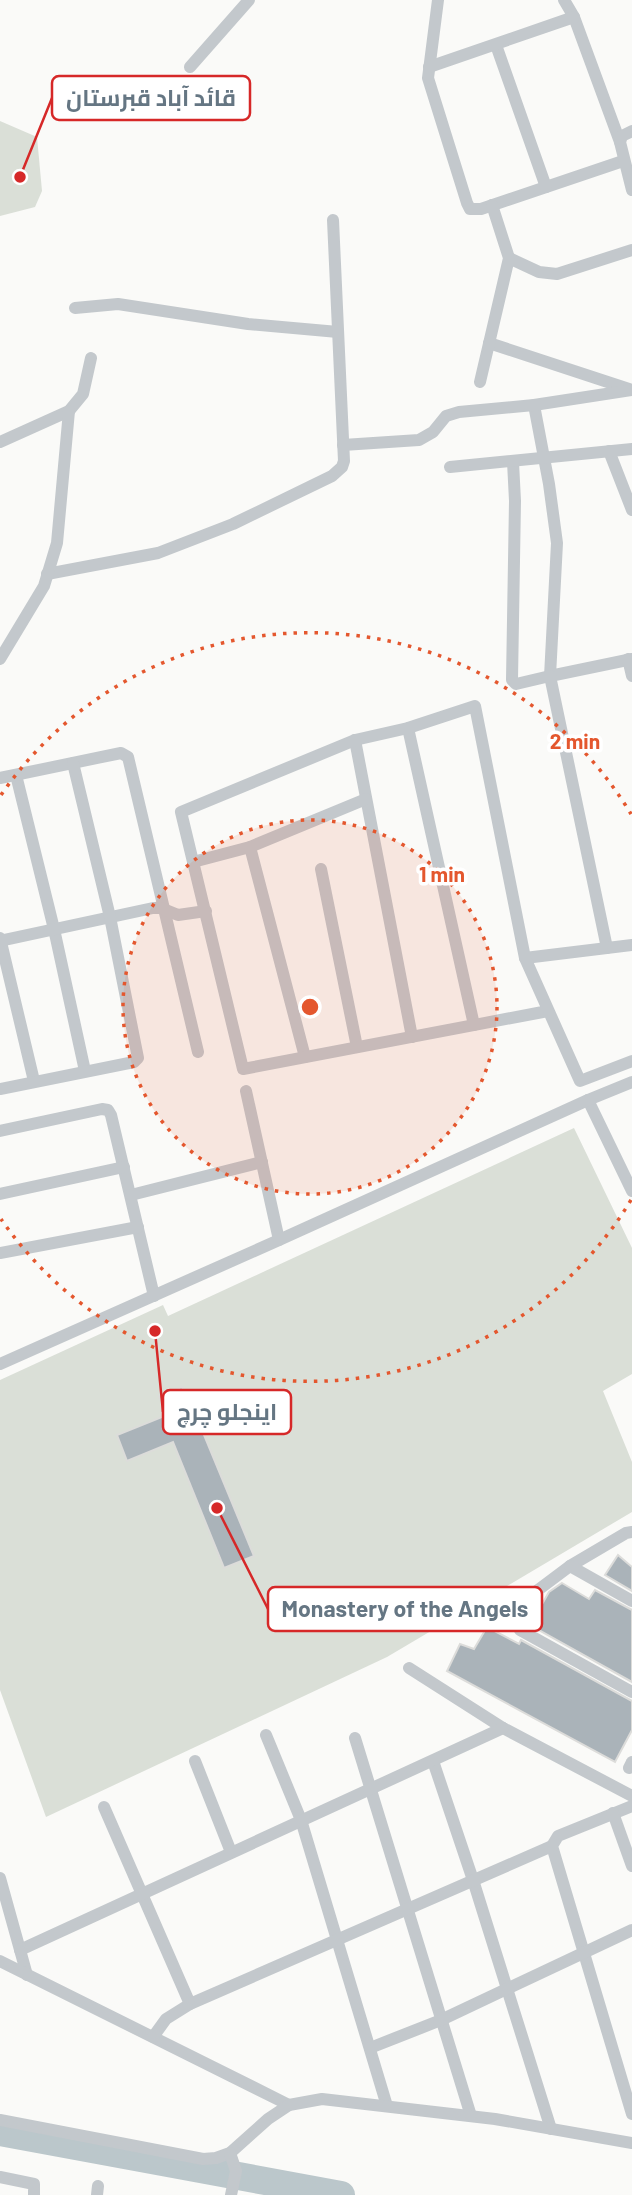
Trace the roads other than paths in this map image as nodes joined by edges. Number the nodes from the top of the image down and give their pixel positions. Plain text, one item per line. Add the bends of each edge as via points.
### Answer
1 (248, 0) edge
2 (438, 0) edge
3 (564, 0) edge
4 (574, 16) junction
5 (496, 45) junction
6 (190, 67) dead end
7 (429, 67) junction
8 (632, 131) edge
9 (620, 142) junction
10 (623, 161) junction
11 (545, 187) junction
12 (632, 190) edge
13 (492, 205) junction
14 (332, 220) dead end
15 (632, 250) edge
16 (509, 258) junction
17 (75, 308) dead end
18 (338, 332) junction
19 (489, 343) junction
20 (91, 358) dead end
21 (480, 382) dead end
22 (632, 390) edge
23 (534, 405) junction
24 (69, 411) junction
25 (0, 442) edge
26 (343, 446) junction
27 (632, 449) edge
28 (609, 451) junction
29 (544, 459) junction
30 (513, 462) junction
31 (450, 467) dead end
32 (632, 510) edge
33 (47, 573) junction
34 (0, 659) edge
35 (630, 659) edge
36 (550, 676) junction
37 (632, 676) edge
38 (408, 728) junction
39 (355, 740) junction
40 (72, 763) junction
41 (16, 775) junction
42 (0, 778) edge
43 (366, 799) junction
44 (250, 847) junction
45 (193, 862) junction
46 (321, 869) dead end
47 (165, 909) junction
48 (206, 911) junction
49 (110, 917) junction
50 (54, 929) junction
51 (0, 940) edge
52 (632, 945) edge
53 (607, 948) junction
54 (525, 958) junction
55 (548, 1011) junction
56 (474, 1025) junction
57 (412, 1037) junction
58 (357, 1047) junction
59 (198, 1052) dead end
60 (306, 1057) junction
61 (632, 1061) edge
62 (85, 1071) junction
63 (34, 1081) junction
64 (632, 1082) edge
65 (0, 1089) edge
66 (246, 1091) dead end
67 (588, 1100) junction
68 (0, 1131) edge
69 (262, 1162) junction
70 (124, 1167) junction
71 (632, 1191) edge
72 (0, 1194) edge
73 (131, 1195) junction
74 (138, 1227) junction
75 (279, 1241) junction
76 (0, 1253) edge
77 (154, 1296) junction
78 (0, 1364) edge
79 (632, 1532) edge
80 (570, 1566) junction
81 (632, 1601) edge
82 (409, 1668) dead end
83 (632, 1692) edge
84 (503, 1728) junction
85 (266, 1735) dead end
86 (355, 1738) dead end
87 (195, 1761) dead end
88 (433, 1761) junction
89 (370, 1788) junction
90 (632, 1796) edge
91 (632, 1805) edge
92 (104, 1807) dead end
93 (613, 1813) junction
94 (301, 1820) junction
95 (552, 1846) junction
96 (231, 1852) junction
97 (632, 1866) edge
98 (0, 1878) edge
99 (473, 1880) junction
100 (142, 1894) junction
101 (407, 1909) junction
102 (632, 1930) edge
103 (337, 1941) junction
104 (20, 1950) junction
105 (583, 1953) junction
106 (0, 1961) edge
107 (27, 1975) junction
108 (507, 1989) junction
109 (190, 2004) junction
110 (441, 2020) junction
111 (153, 2037) junction
112 (370, 2048) junction
113 (289, 2105) junction
114 (387, 2106) junction
115 (632, 2114) edge
116 (471, 2116) junction
117 (0, 2120) edge
118 (551, 2129) junction
119 (632, 2143) edge
120 (230, 2152) junction
121 (0, 2177) edge
122 (34, 2195) edge
123 (231, 2195) edge

1 - 6 street
2 - 7 street
3 - 4 street
4 - 5 street
4 - 9 street
5 - 7 street
5 - 11 street
7 - 13 street via 430,86 468,207 476,210
8 - 9 street
9 - 10 street
10 - 11 street
10 - 12 street
11 - 13 street
13 - 16 street
14 - 18 street
15 - 16 street via 556,274 539,272
16 - 19 street
17 - 18 street via 118,304
18 - 26 street
19 - 21 street
19 - 22 street
20 - 24 street via 82,394
22 - 23 street
23 - 26 street via 450,414 419,440
23 - 29 street
24 - 25 street
24 - 33 street via 57,543
26 - 33 street via 344,461 338,472 233,524 158,553
27 - 28 street
28 - 29 street
28 - 32 street
29 - 30 street
29 - 36 street via 557,543
30 - 31 street
30 - 36 street via 512,680 516,684
33 - 34 street via 44,586
35 - 36 street
35 - 37 street
36 - 53 street
38 - 39 street
38 - 54 street via 475,706
38 - 56 street
39 - 43 street
39 - 45 street via 181,812
40 - 41 street
40 - 47 street via 121,753 128,757
40 - 49 street
41 - 42 street
41 - 50 street
43 - 44 street
43 - 57 street
44 - 45 street
44 - 60 street
45 - 48 street
46 - 58 street
47 - 48 street via 178,915
47 - 49 street
47 - 59 street
48 - 60 street via 243,1069
49 - 50 street
49 - 62 street via 138,1058
50 - 51 street
50 - 62 street
51 - 63 street
52 - 53 street
53 - 54 street
54 - 55 street
55 - 56 street
55 - 61 street via 580,1081
56 - 57 street
57 - 58 street
58 - 60 street
62 - 63 street
63 - 65 street
64 - 67 street
66 - 69 street
67 - 71 street
67 - 75 street
68 - 70 street via 108,1110
69 - 73 street
69 - 75 street
70 - 72 street
70 - 73 street
73 - 74 street
74 - 76 street
74 - 77 street
75 - 77 street
77 - 78 street
79 - 80 street
80 - 81 street
80 - 83 street via 514,1608 515,1624
82 - 84 street
84 - 88 street
84 - 90 street
85 - 94 street
86 - 89 street
87 - 96 street
88 - 89 street
88 - 99 street
89 - 94 street
89 - 101 street
91 - 93 street
92 - 100 street
93 - 95 street via 558,1836
93 - 97 street
94 - 96 street
94 - 103 street
95 - 99 street
95 - 105 street
96 - 100 street
98 - 104 street
99 - 101 street
99 - 108 street
100 - 104 street
100 - 109 street
101 - 103 street
101 - 110 street
102 - 105 street
103 - 109 street
103 - 112 street
104 - 107 street
105 - 108 street
105 - 115 street
106 - 107 street
107 - 111 street
108 - 110 street
108 - 118 street
109 - 111 street via 166,2019
110 - 112 street
110 - 116 street
111 - 113 street
112 - 114 street
113 - 114 street via 322,2099
113 - 120 street
114 - 116 street
116 - 118 street
117 - 120 street via 203,2159
118 - 119 street
120 - 123 street via 235,2176
121 - 122 street via 34,2185

